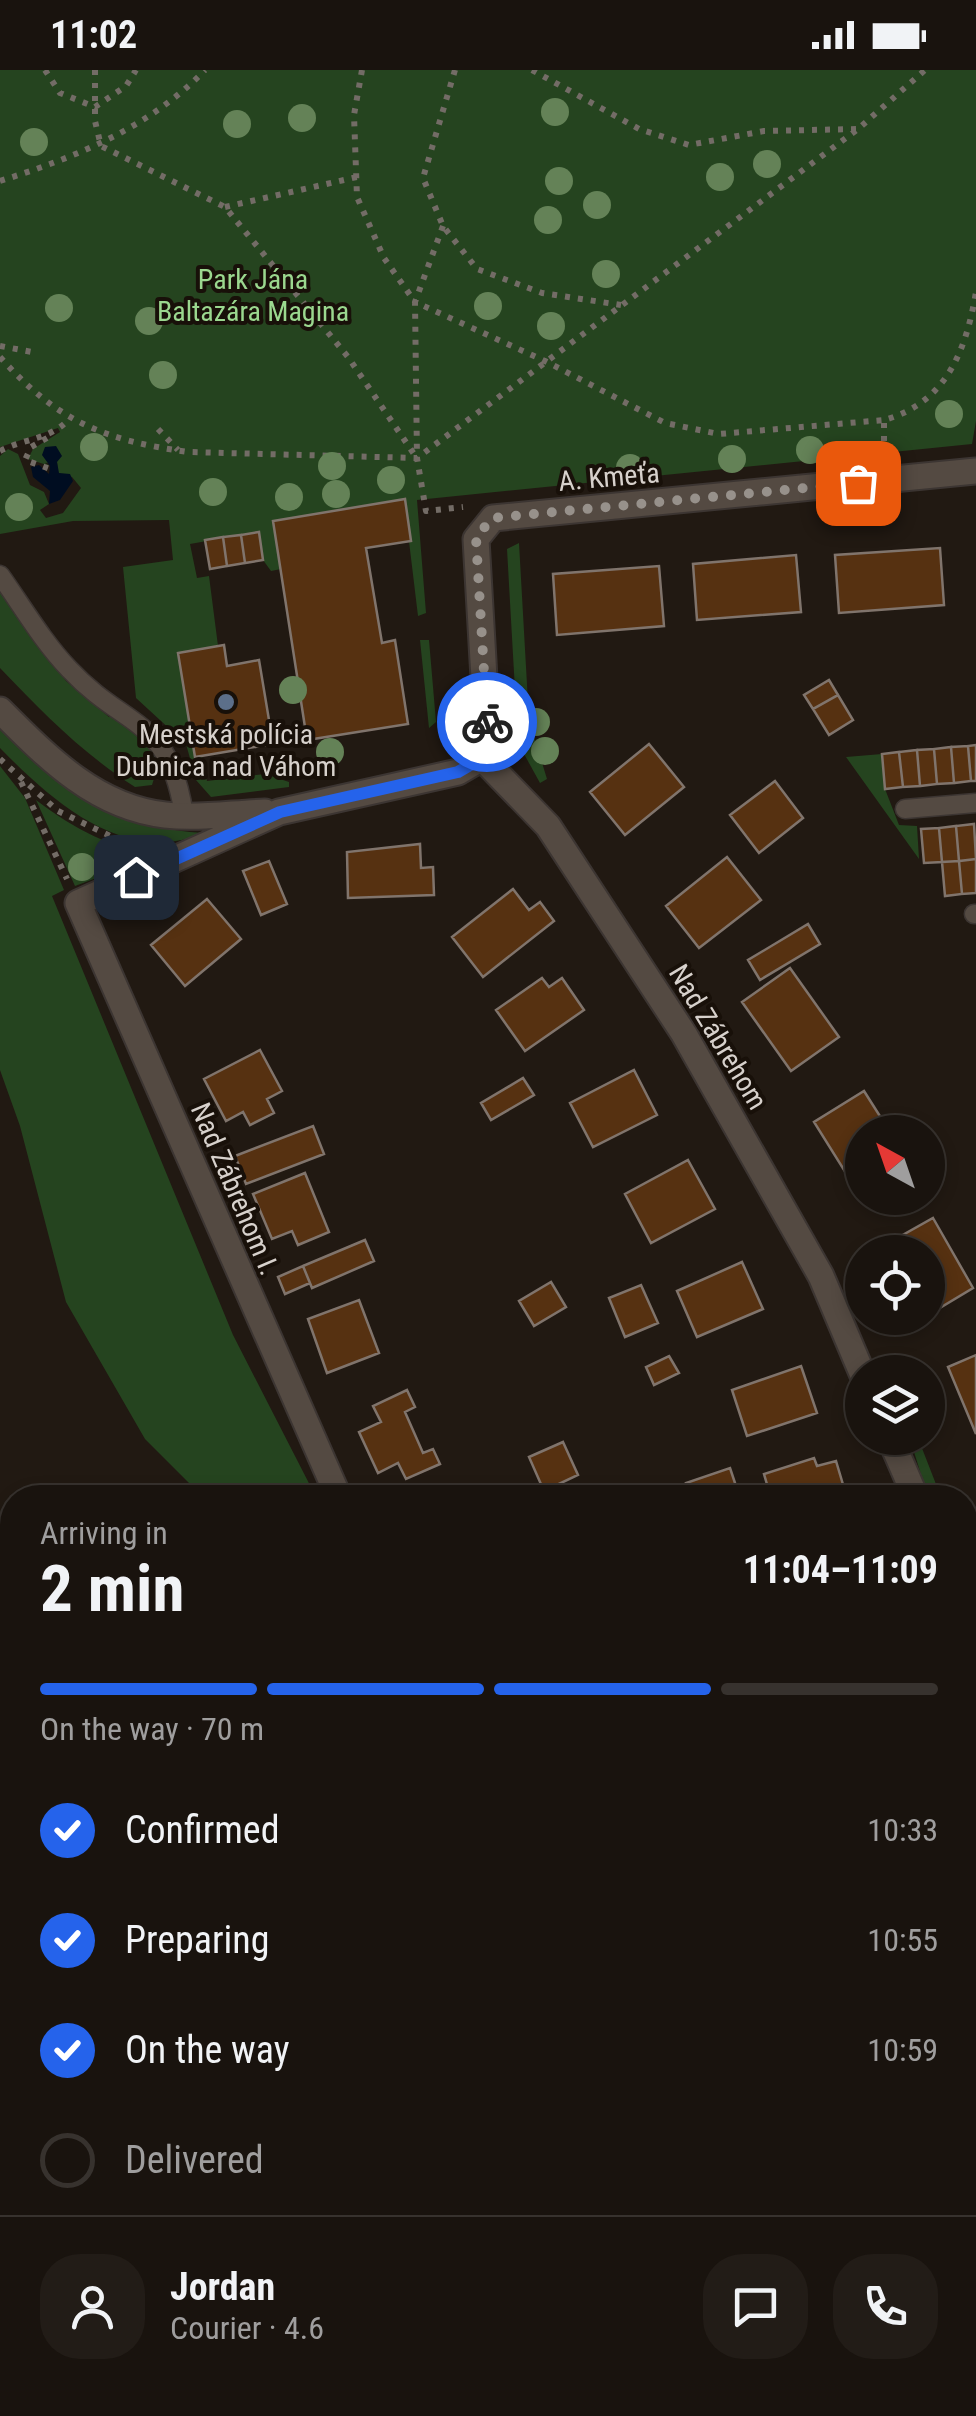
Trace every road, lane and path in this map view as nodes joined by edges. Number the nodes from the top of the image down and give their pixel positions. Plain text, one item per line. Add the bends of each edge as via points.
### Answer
1 (45, 70) edge
2 (94, 70) edge
3 (136, 70) edge
4 (206, 70) edge
5 (362, 70) edge
6 (455, 70) edge
7 (532, 70) edge
8 (925, 70) edge
9 (95, 107) junction
10 (858, 129) junction
11 (101, 146) junction
12 (358, 177) junction
13 (0, 182) edge
14 (225, 207) junction
15 (443, 226) junction
16 (976, 292) edge
17 (415, 302) junction
18 (622, 305) junction
19 (0, 346) edge
20 (32, 352) dead end
21 (0, 357) edge
22 (545, 360) junction
23 (69, 419) junction
24 (884, 420) junction
25 (158, 429) dead end
26 (48, 437) junction
27 (0, 451) edge
28 (179, 451) junction
29 (884, 452) dead end
30 (417, 458) junction
31 (50, 469) dead end
32 (976, 471) edge
33 (426, 511) dead end
34 (0, 575) edge
35 (0, 710) edge
36 (482, 758) junction
37 (19, 777) dead end
38 (976, 803) edge
39 (905, 809) dead end
40 (280, 812) junction
41 (184, 815) junction
42 (78, 903) junction
43 (855, 1355) edge
44 (897, 1455) edge
45 (333, 1485) edge
46 (910, 1485) edge

1 - 9 path via 60,94
2 - 9 path
3 - 9 path via 126,86
4 - 11 path
5 - 12 path via 354,115
6 - 15 path via 423,178
7 - 10 path via 639,128 688,146 764,131
8 - 10 path
9 - 11 path
10 - 18 path
11 - 13 path
11 - 14 path
12 - 14 path
12 - 17 path via 357,196 384,258
14 - 30 path via 348,356
15 - 17 path
15 - 18 path via 476,270 542,294
16 - 24 path via 956,369 908,414
17 - 22 path
17 - 30 path
18 - 22 path
19 - 20 path
21 - 23 path
22 - 24 path via 664,422 719,434
22 - 30 path
23 - 26 path
23 - 28 path
24 - 29 path
25 - 28 path
26 - 27 path
26 - 31 path via 25,460
28 - 30 path
30 - 33 path
32 - 36 street, A. Kmeťa via 492,518 476,538 487,730
34 - 41 lane via 68,669 155,736 170,762
35 - 41 street via 50,761 98,795 164,816
36 - 40 street via 458,772
36 - 43 street, Nad Zábrehom via 548,826 684,1034 822,1276
37 - 42 path
38 - 39 lane
40 - 41 street
40 - 42 street
42 - 45 street, Nad Zábrehom I.
44 - 46 street

